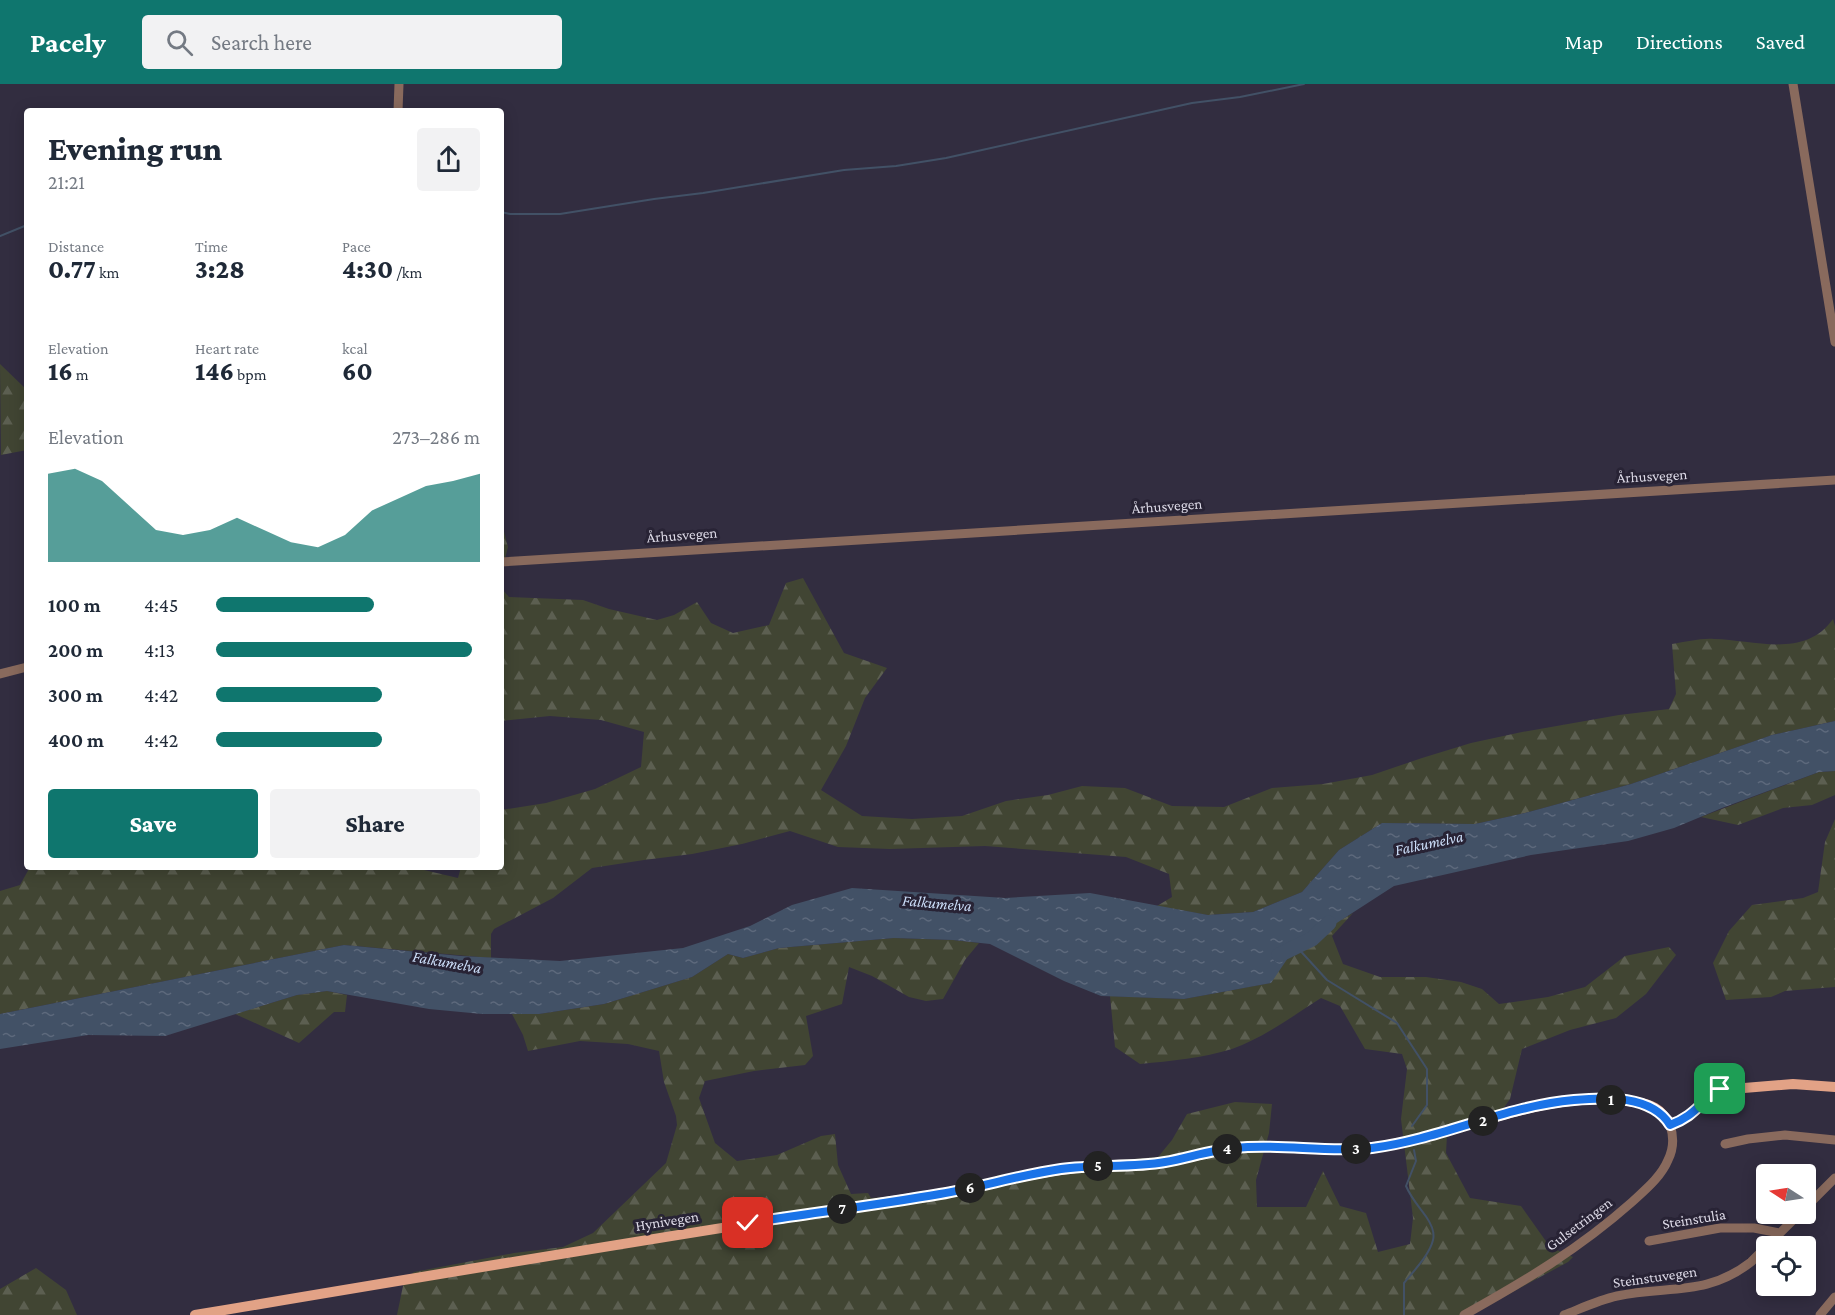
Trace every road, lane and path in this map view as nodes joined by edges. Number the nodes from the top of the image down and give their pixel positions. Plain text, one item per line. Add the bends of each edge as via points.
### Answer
1 (399, 84) edge
2 (1793, 84) edge
3 (398, 108) edge
4 (1835, 342) edge
5 (1835, 480) edge
6 (504, 562) edge
7 (24, 668) edge
8 (0, 674) edge
9 (1835, 1087) edge
10 (1670, 1125) junction
11 (1835, 1140) edge
12 (1725, 1144) dead end
13 (1835, 1178) edge
14 (1816, 1197) edge
15 (1789, 1224) edge
16 (1780, 1233) junction
17 (1648, 1241) dead end
18 (1835, 1297) edge
19 (1475, 1312) edge
20 (195, 1315) edge
21 (1464, 1315) edge
22 (1564, 1315) edge
23 (1820, 1315) edge

1 - 3 street
2 - 4 street
5 - 6 street, Århusvegen
7 - 8 street
9 - 10 main road via 1793,1084 1720,1089 1689,1116
10 - 19 street, Gulsetringen via 1674,1140 1671,1154 1650,1185 1576,1248
10 - 20 main road, Hynivegen via 1662,1114 1642,1103 1575,1100 1384,1146 1254,1146 1164,1162 1062,1169 939,1194
11 - 12 street via 1785,1135
13 - 14 street
15 - 16 street, Steinstuvegen
16 - 17 street, Steinstulia via 1720,1228
16 - 22 street, Steinstuvegen via 1742,1269 1717,1282 1616,1296
18 - 23 street
19 - 21 street, Gulsetringen

